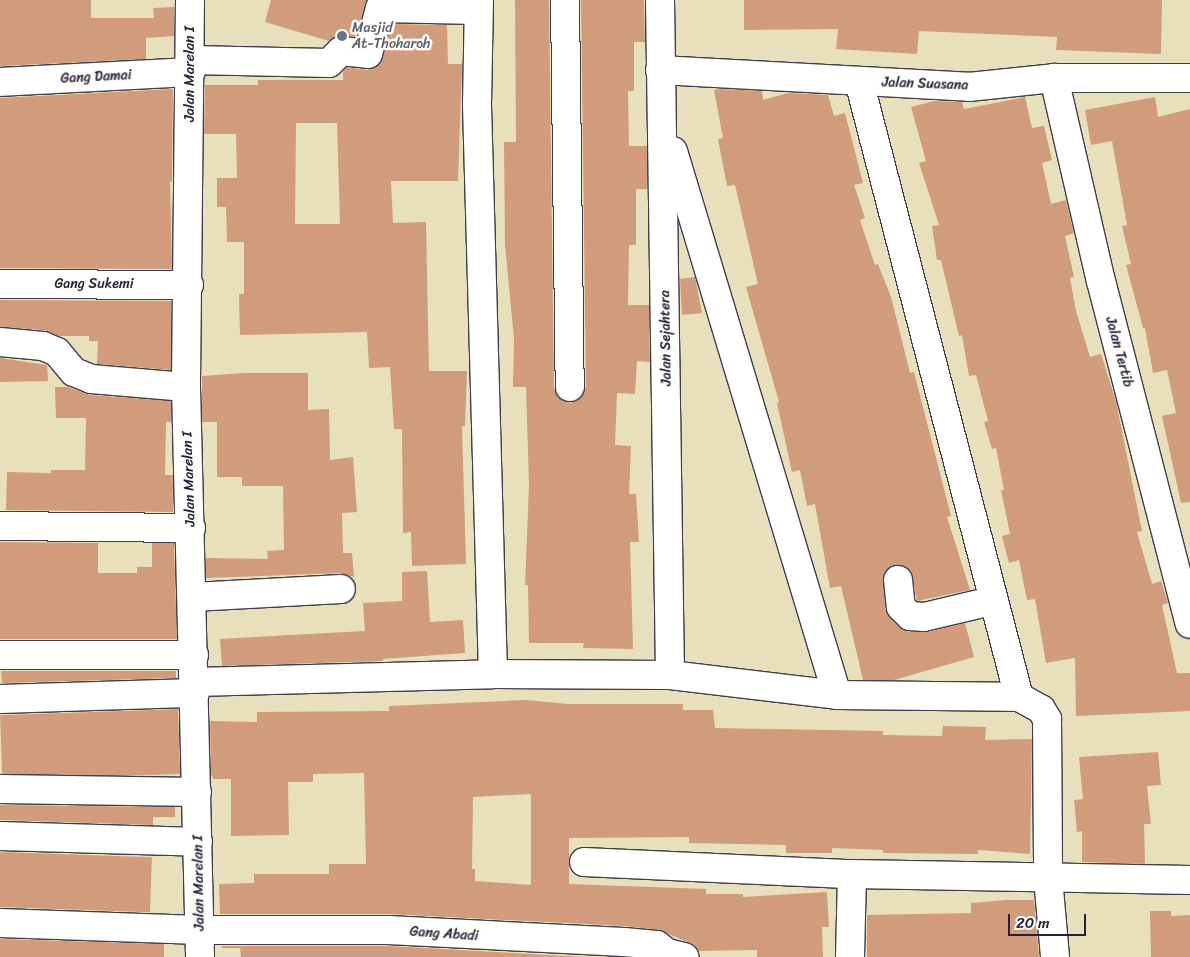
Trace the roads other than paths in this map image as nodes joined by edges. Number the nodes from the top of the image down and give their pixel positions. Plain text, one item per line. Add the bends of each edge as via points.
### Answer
1 (190, 0) edge
2 (565, 0) edge
3 (660, 0) edge
4 (479, 5) edge
5 (191, 66) junction
6 (660, 70) junction
7 (1054, 78) junction
8 (1190, 78) edge
9 (859, 81) junction
10 (0, 82) edge
11 (664, 119) junction
12 (0, 284) edge
13 (189, 285) junction
14 (0, 342) edge
15 (186, 387) junction
16 (570, 388) dead end
17 (0, 526) edge
18 (191, 528) junction
19 (898, 580) dead end
20 (341, 589) dead end
21 (193, 597) junction
22 (991, 601) junction
23 (1190, 624) edge
24 (0, 655) edge
25 (194, 655) junction
26 (493, 674) junction
27 (670, 675) junction
28 (195, 687) junction
29 (837, 695) junction
30 (1019, 697) junction
31 (0, 699) edge
32 (0, 788) edge
33 (197, 792) junction
34 (0, 836) edge
35 (198, 842) junction
36 (584, 862) dead end
37 (852, 874) junction
38 (1048, 878) junction
39 (1190, 880) edge
40 (0, 923) edge
41 (200, 930) junction
42 (200, 957) edge
43 (685, 957) edge
44 (850, 957) edge
45 (1055, 957) edge

1 - 5 street, Jalan Marelan I
2 - 16 street
3 - 6 street, Jalan Sejahtera
4 - 5 street, Gang Damai via 380,8 368,54 341,51 328,63
4 - 26 street via 477,105
5 - 10 street, Gang Damai
5 - 13 street, Jalan Marelan I
6 - 9 street, Jalan Suasana
6 - 11 street, Jalan Sejahtera
7 - 8 street, Jalan Suasana
7 - 9 street, Jalan Suasana via 969,87
7 - 23 street, Jalan Tertib via 1100,281
9 - 22 street
11 - 27 street, Jalan Sejahtera
11 - 29 street
12 - 13 street, Gang Sukemi
13 - 15 street, Jalan Marelan I
14 - 15 street via 42,346 57,352 74,372 90,379
15 - 18 street, Jalan Marelan I
17 - 18 street
18 - 21 street, Jalan Marelan I
19 - 22 street via 901,607 910,616 924,617
20 - 21 street
21 - 25 street, Jalan Marelan I
22 - 30 street
24 - 25 street
25 - 28 street, Jalan Marelan I
26 - 27 street
26 - 28 street
27 - 29 street
28 - 31 street
28 - 33 street, Jalan Marelan I
29 - 30 street
30 - 38 street via 1041,709 1047,719
32 - 33 street
33 - 35 street, Jalan Marelan I
34 - 35 street
35 - 41 street, Jalan Marelan I
36 - 37 street
37 - 38 street
37 - 44 street
38 - 39 street
38 - 45 street
40 - 41 street, Gang Abadi
41 - 42 street, Jalan Marelan I
41 - 43 street, Gang Abadi via 388,930 624,942 657,945 667,953

